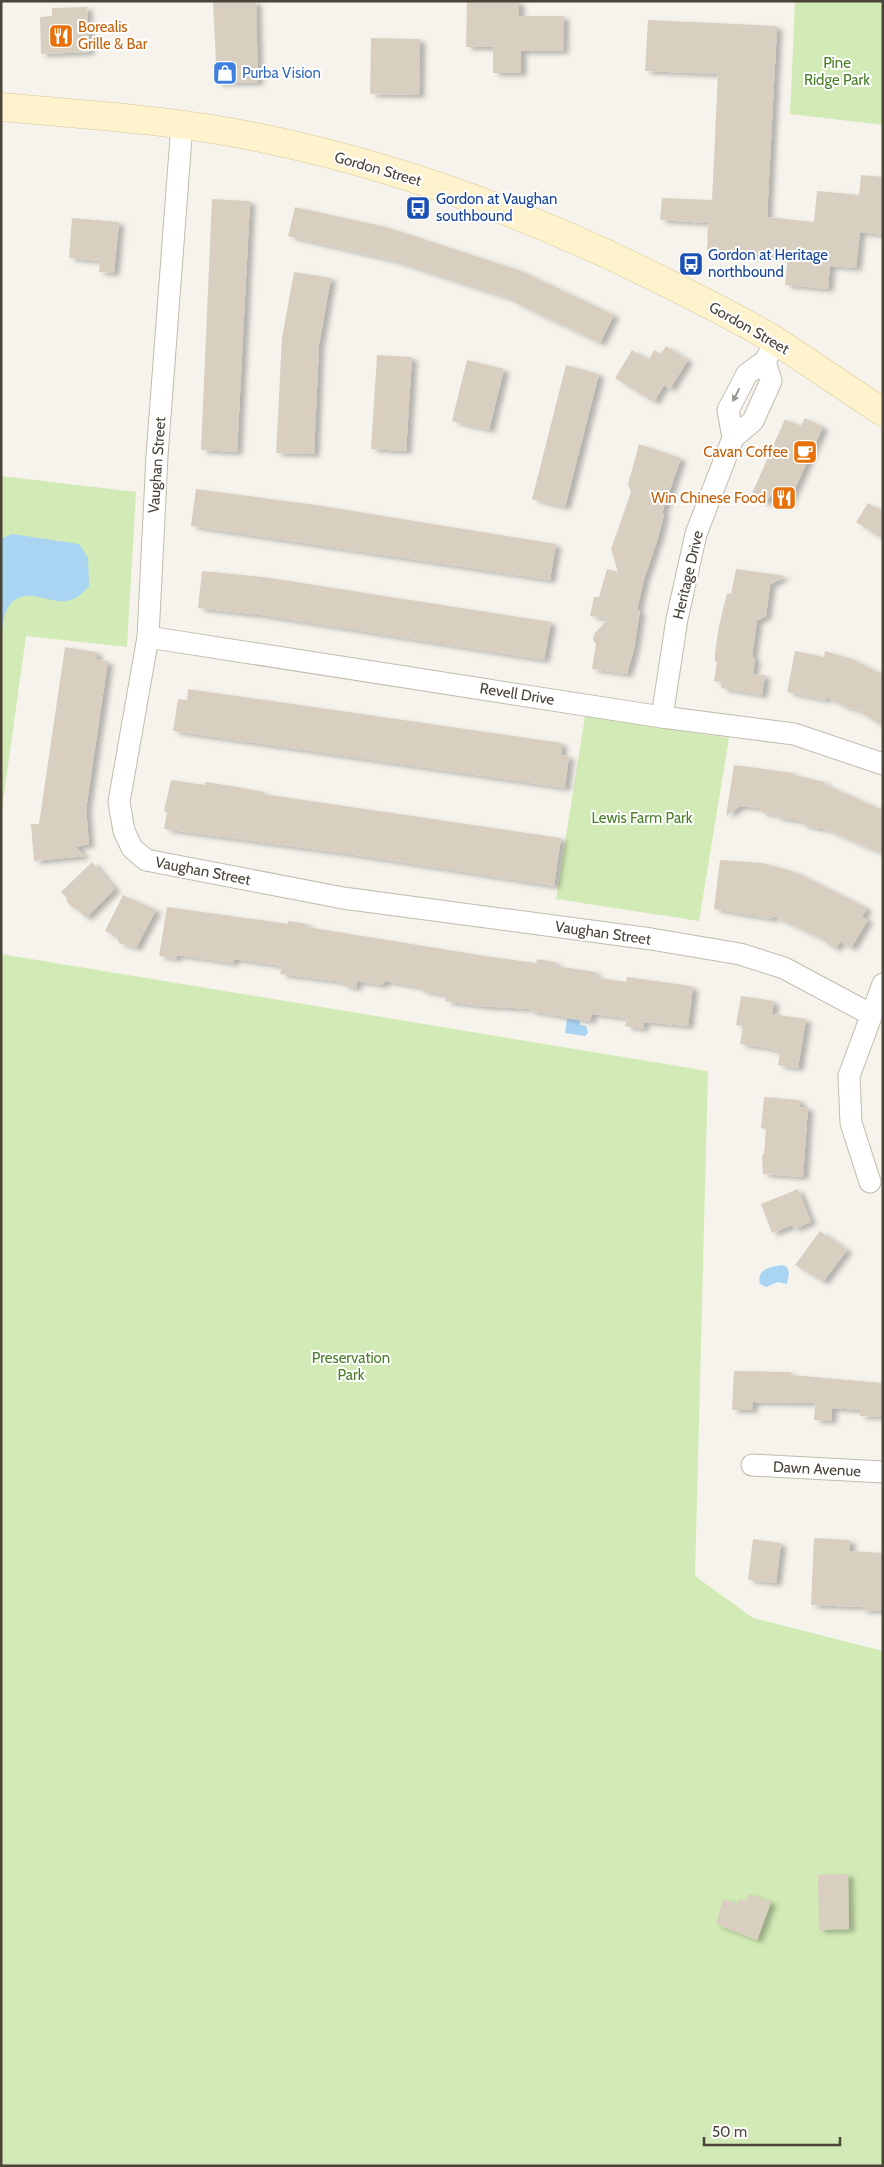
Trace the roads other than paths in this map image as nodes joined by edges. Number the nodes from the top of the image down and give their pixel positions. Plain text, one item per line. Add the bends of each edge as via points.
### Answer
1 (1, 107) edge
2 (182, 124) junction
3 (770, 351) junction
4 (883, 412) edge
5 (148, 637) junction
6 (662, 717) junction
7 (883, 764) edge
8 (883, 984) edge
9 (870, 1014) junction
10 (870, 1182) dead end
11 (752, 1465) dead end
12 (883, 1472) edge

1 - 2 main road, Gordon Street
2 - 3 main road, Gordon Street via 262,138 370,165 472,198 594,246
2 - 5 street, Vaughan Street via 158,446
3 - 4 main road, Gordon Street
3 - 6 street, Heritage Drive via 771,381 753,421 733,438 696,534 677,619
5 - 6 street, Revell Drive
5 - 9 street, Vaughan Street via 119,802 124,831 132,848 146,860 343,898 740,954 784,968
6 - 7 street, Revell Drive via 794,734
8 - 9 street
9 - 10 street via 849,1076 851,1123
11 - 12 street, Dawn Avenue

